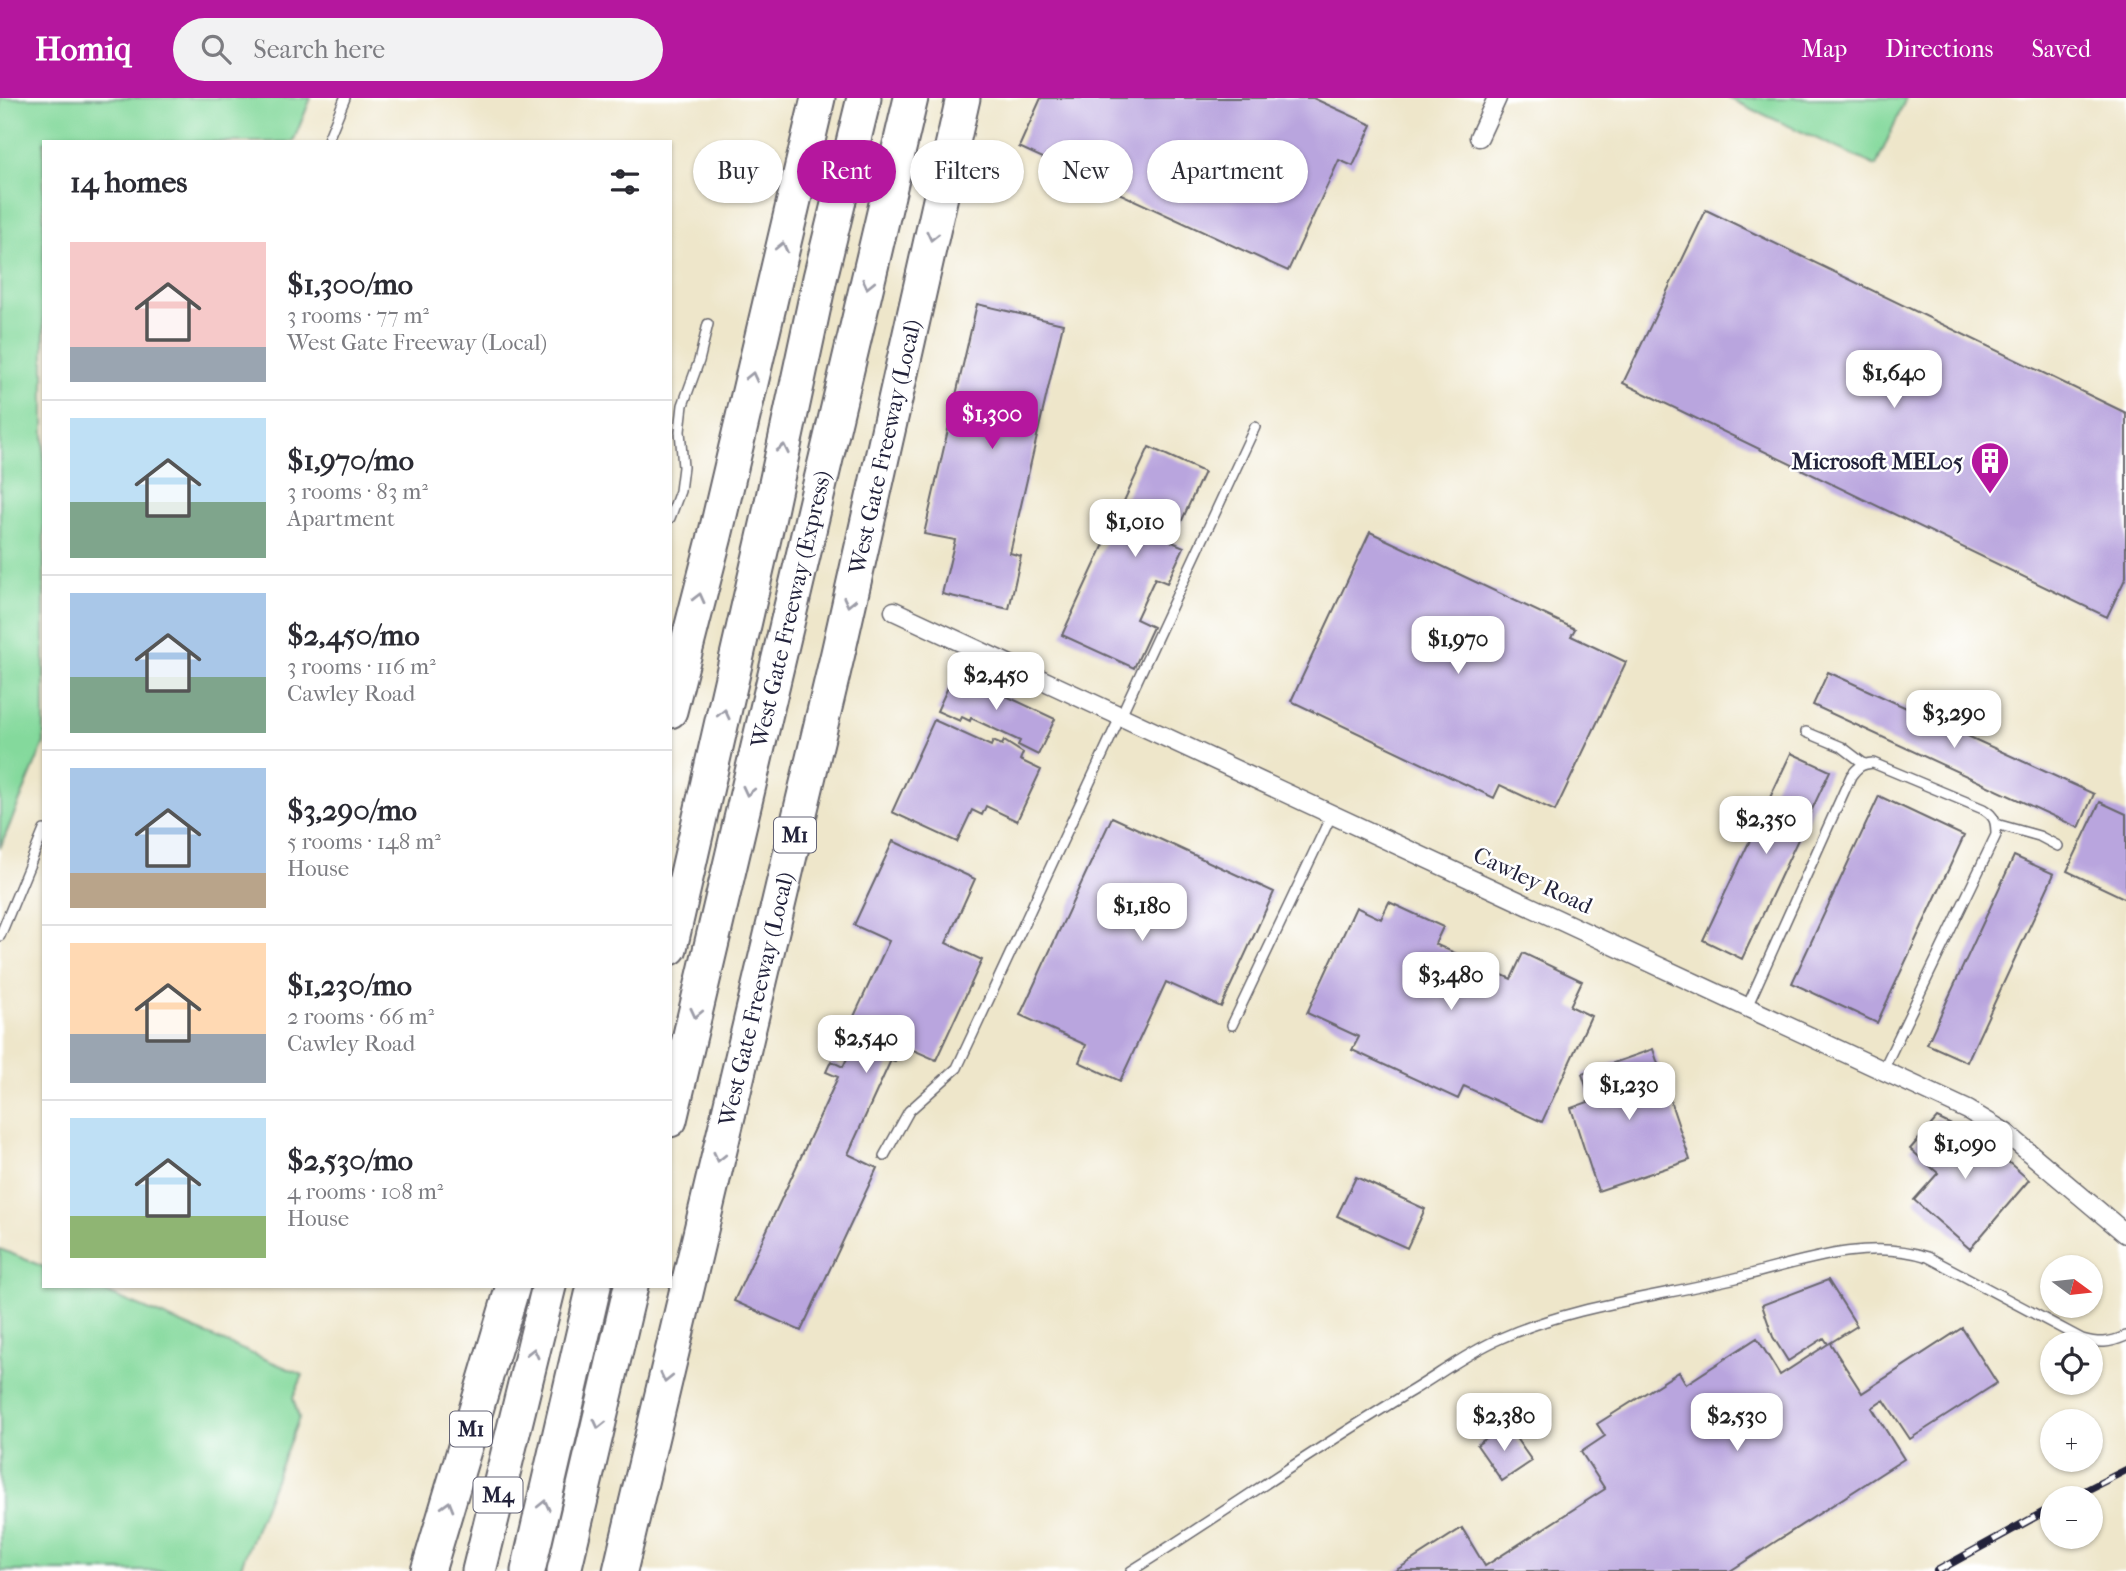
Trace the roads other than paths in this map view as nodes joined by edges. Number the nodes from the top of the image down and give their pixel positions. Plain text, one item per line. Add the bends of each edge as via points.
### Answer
1 (345, 98) edge
2 (818, 98) edge
3 (864, 98) edge
4 (911, 98) edge
5 (963, 98) edge
6 (1497, 98) edge
7 (1479, 137) dead end
8 (328, 140) edge
9 (708, 324) dead end
10 (1255, 427) dead end
11 (672, 513) edge
12 (894, 611) dead end
13 (672, 703) edge
14 (1121, 716) junction
15 (1806, 732) dead end
16 (1863, 763) junction
17 (1332, 814) junction
18 (1996, 824) junction
19 (41, 844) edge
20 (2058, 846) dead end
21 (0, 936) edge
22 (672, 939) edge
23 (1747, 1007) junction
24 (1232, 1025) dead end
25 (1883, 1070) junction
26 (672, 1112) edge
27 (884, 1156) dead end
28 (2126, 1234) edge
29 (512, 1288) edge
30 (549, 1288) edge
31 (594, 1288) edge
32 (631, 1288) edge
33 (2126, 1336) edge
34 (428, 1571) edge
35 (479, 1571) edge
36 (528, 1571) edge
37 (564, 1571) edge
38 (620, 1571) edge
39 (1131, 1571) edge

1 - 8 lane
13 -> 2 highway
22 -> 3 highway, West Gate Freeway (Express)
4 -> 26 highway, West Gate Freeway (Express) / M1
5 -> 38 highway, West Gate Freeway (Local) / M1 via 835,667
6 - 7 street
9 - 11 lane via 683,405 683,467
10 - 14 lane
12 - 14 street, Cawley Road
14 - 17 street, Cawley Road
14 - 27 lane via 957,1068 909,1111
15 - 16 lane via 1842,747
16 - 18 lane via 1873,763 1983,809
16 - 23 lane via 1851,776
17 - 23 street, Cawley Road
17 - 24 lane
18 - 20 lane
18 - 25 lane via 1996,835
19 - 21 lane
23 - 25 street, Cawley Road
25 - 28 street, Cawley Road via 2006,1133
34 -> 29 highway, M1
35 -> 30 highway, M4
36 -> 31 highway
32 -> 37 highway
33 - 39 lane via 2099,1344 2082,1339 1928,1256 1878,1248 1588,1308 1499,1339 1329,1440

